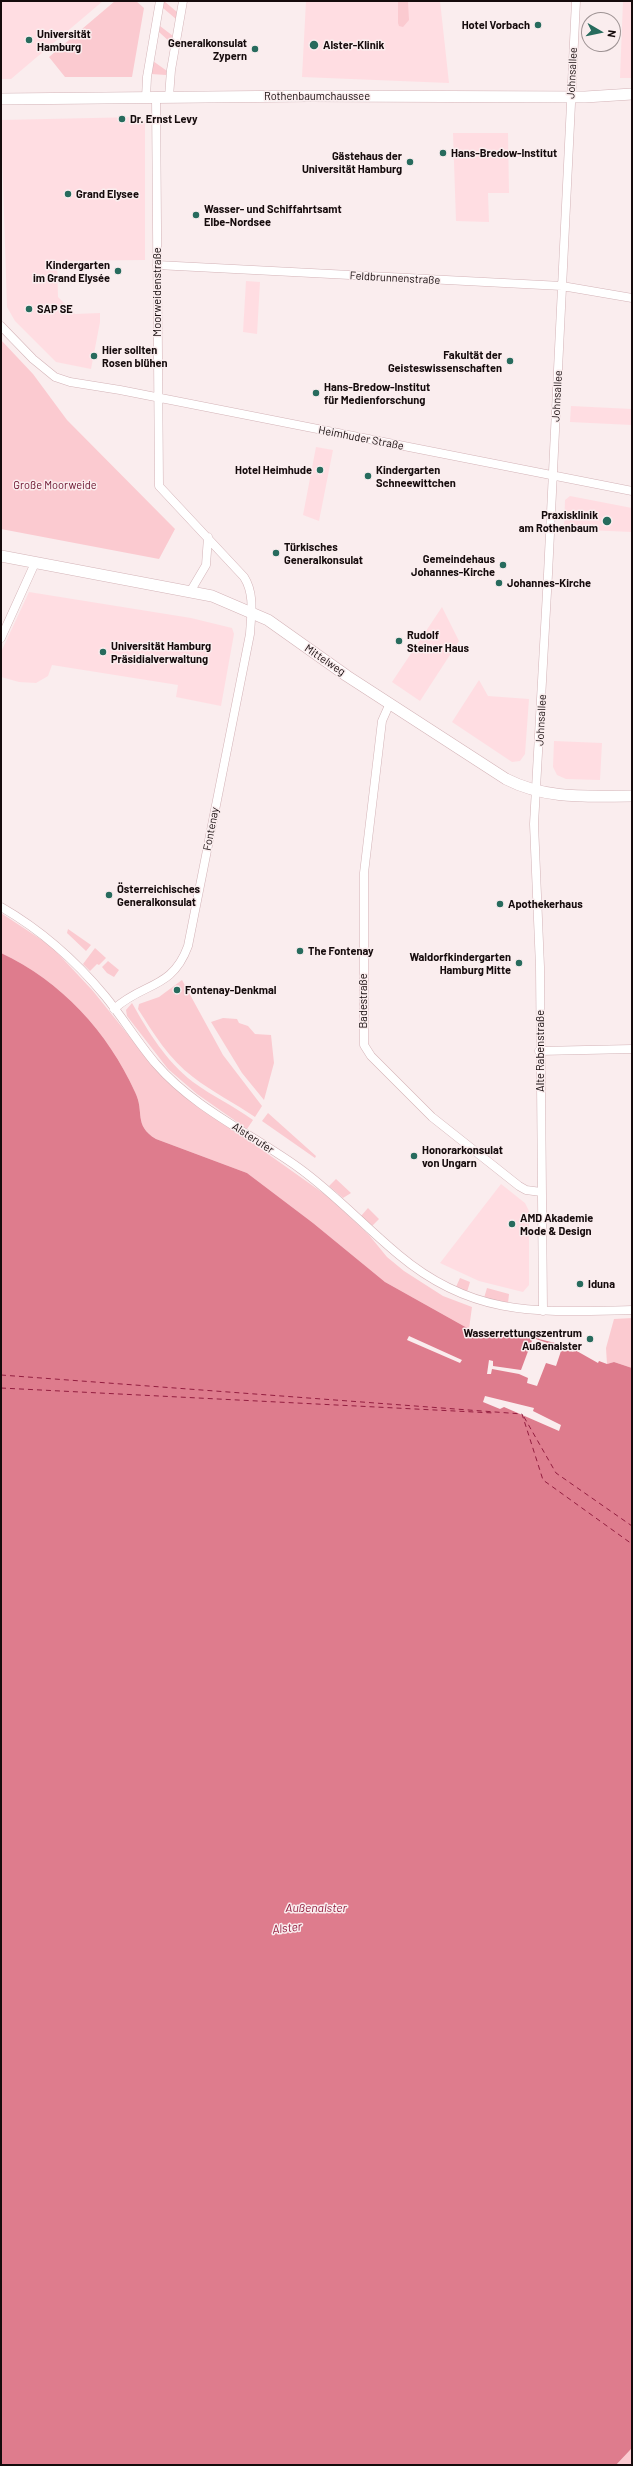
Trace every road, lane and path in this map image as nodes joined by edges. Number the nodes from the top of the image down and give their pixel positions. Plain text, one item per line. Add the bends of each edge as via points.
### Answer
1 (160, 1) edge
2 (183, 1) edge
3 (576, 1) edge
4 (632, 94) edge
5 (571, 96) junction
6 (169, 97) junction
7 (151, 98) junction
8 (1, 99) edge
9 (157, 265) junction
10 (562, 286) junction
11 (632, 298) edge
12 (1, 326) edge
13 (157, 398) junction
14 (553, 476) junction
15 (159, 486) joint
16 (632, 491) edge
17 (208, 537) junction
18 (1, 556) edge
19 (36, 563) junction
20 (190, 592) junction
21 (251, 611) junction
22 (1, 638) edge
23 (390, 703) junction
24 (535, 791) junction
25 (632, 796) edge
26 (1, 907) edge
27 (114, 1009) junction
28 (632, 1049) edge
29 (539, 1051) junction
30 (540, 1192) junction
31 (632, 1310) edge
32 (543, 1311) junction

1 - 7 street, Moorweidenstraße via 147,78
2 - 6 street
3 - 5 street, Johnsallee
4 - 5 street, Rothenbaumchaussee
5 - 6 street, Rothenbaumchaussee
5 - 10 street, Johnsallee
6 - 7 street, Rothenbaumchaussee
7 - 8 street, Rothenbaumchaussee
7 - 9 street, Moorweidenstraße
9 - 10 street, Feldbrunnenstraße
9 - 13 street, Moorweidenstraße
10 - 11 street, Feldbrunnenstraße
10 - 14 street, Johnsallee
12 - 13 street, Heimhuder Straße via 49,373 62,380
13 - 14 street, Heimhuder Straße
13 - 15 street, Moorweidenstraße
14 - 16 street, Heimhuder Straße
14 - 24 street, Johnsallee
15 - 17 street, Fontenay
17 - 20 street via 206,565
17 - 21 street, Fontenay via 248,583
18 - 19 street, Mittelweg
19 - 20 street, Mittelweg
19 - 22 street
20 - 21 street, Mittelweg via 212,596
21 - 23 street, Mittelweg
21 - 27 street, Fontenay via 250,634 188,946 182,961 166,979 130,995
23 - 24 street, Mittelweg via 506,779
23 - 30 street, Badestraße via 382,721 364,871 363,1039 366,1051 432,1117 519,1186
24 - 25 street, Mittelweg via 563,796
24 - 29 street, Alte Rabenstraße via 540,967
26 - 27 street, Alsterufer via 36,930 65,954 91,980
27 - 32 street, Alsterufer via 156,1064 181,1088 300,1168 417,1269 472,1299 500,1307
28 - 29 street
29 - 30 street, Alte Rabenstraße
30 - 32 street, Alte Rabenstraße
31 - 32 street, Alsterufer

